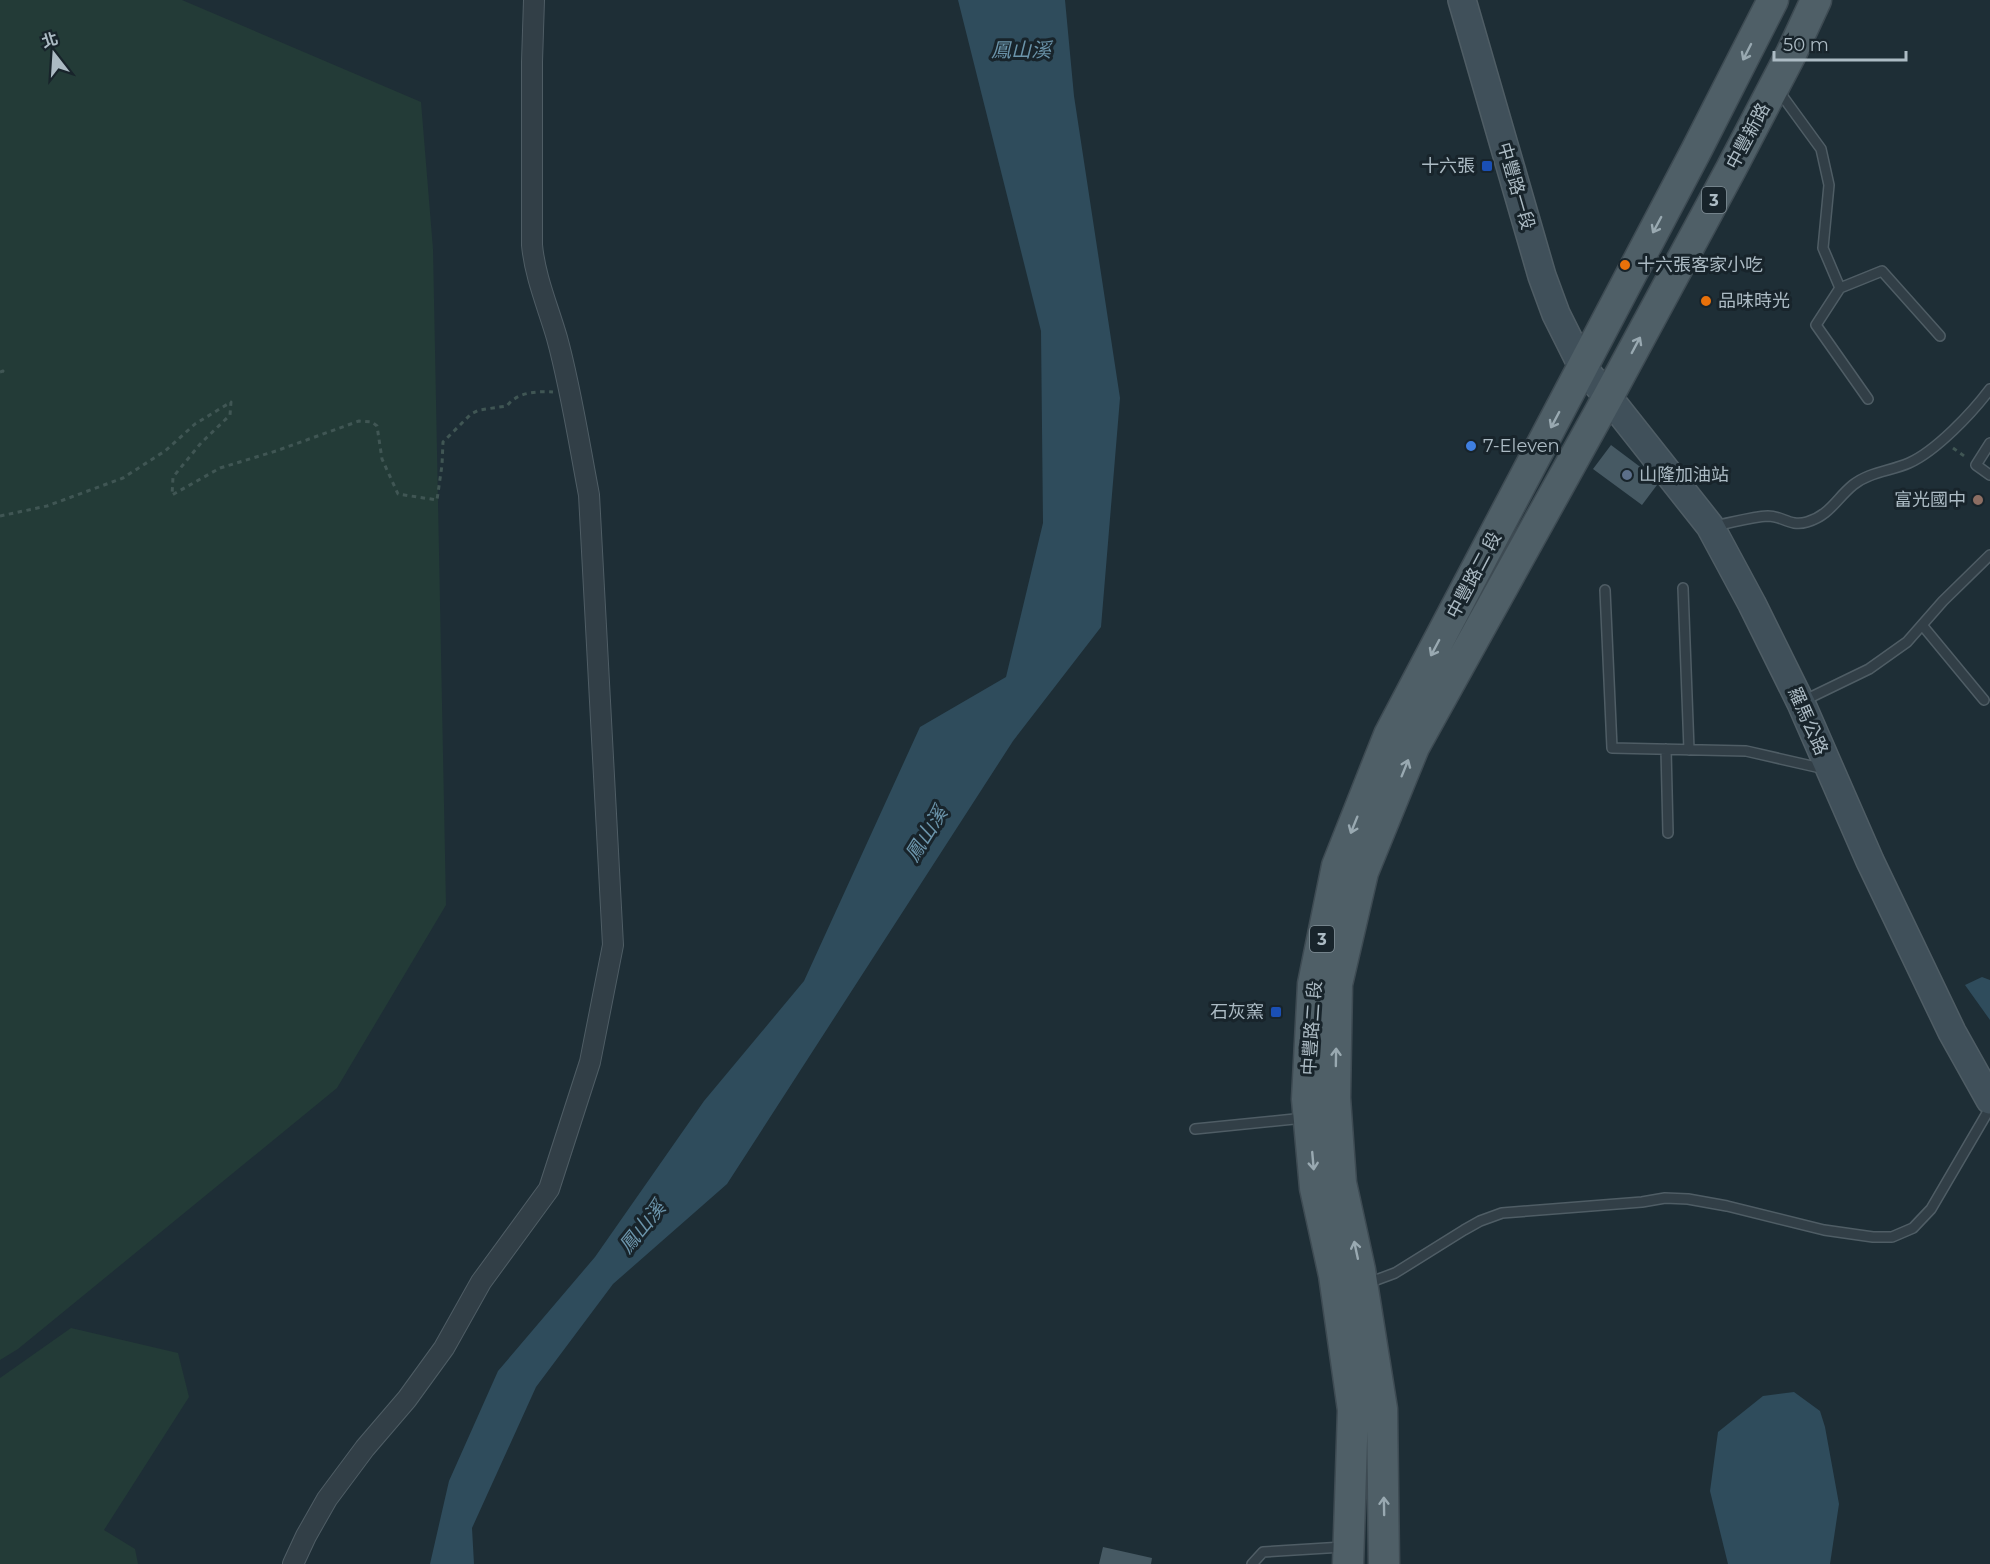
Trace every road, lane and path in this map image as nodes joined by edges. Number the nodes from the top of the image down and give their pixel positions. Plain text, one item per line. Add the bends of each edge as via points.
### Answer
1 (534, 0) edge
2 (1462, 0) edge
3 (1773, 0) edge
4 (1816, 0) edge
5 (1774, 86) junction
6 (1840, 288) junction
7 (1940, 336) dead end
8 (1582, 368) junction
9 (1990, 389) edge
10 (569, 394) junction
11 (1608, 397) junction
12 (1868, 399) dead end
13 (1941, 440) junction
14 (1990, 443) edge
15 (1976, 465) junction
16 (1990, 475) edge
17 (0, 516) edge
18 (1710, 526) junction
19 (1990, 555) edge
20 (1683, 588) dead end
21 (1605, 590) dead end
22 (1922, 625) junction
23 (1984, 699) dead end
24 (1801, 702) junction
25 (1666, 749) junction
26 (1689, 750) junction
27 (1830, 771) junction
28 (1668, 833) dead end
29 (1324, 1008) junction
30 (1990, 1100) edge
31 (1990, 1108) edge
32 (1309, 1118) junction
33 (1195, 1129) dead end
34 (1355, 1293) junction
35 (1348, 1555) edge
36 (293, 1564) edge
37 (1252, 1564) edge
38 (1384, 1564) edge

1 - 10 street via 533,262
2 - 8 main road, 中豐路一段 via 1542,276
3 -> 8 main road, 3
4 - 5 main road, 中豐新路 / 3
5 - 6 lane via 1821,149 1829,184 1823,248
11 -> 5 main road, 中豐新路 / 3
6 - 7 lane via 1881,271
6 - 12 lane via 1816,325
8 - 11 main road, 羅馬公路
8 -> 29 main road, 中豐路二 段 / 3 via 1389,735 1337,866 1313,984
9 - 13 lane via 1970,415
10 - 17 path via 531,392 507,406 471,414 443,442 437,500 398,494 382,459 377,426 359,421 220,468 172,495 173,477 230,415 231,402 123,478 47,506
10 - 36 street via 589,495 613,945 590,1062 549,1189 481,1282 444,1348 327,1500
11 - 18 main road, 羅馬公路
29 -> 11 main road, 中豐路二 段 / 3 via 1337,984 1363,872 1414,747
13 - 15 path
13 - 18 lane via 1910,463 1869,475 1854,484 1825,515 1808,522 1794,524 1770,516
14 - 15 lane
15 - 16 lane
18 - 24 main road, 羅馬公路
19 - 22 lane
20 - 26 lane
21 - 25 lane via 1612,748
22 - 23 lane
22 - 24 lane via 1907,642 1869,669
24 - 27 main road, 羅馬公路
25 - 26 lane
25 - 28 lane
26 - 27 lane via 1746,751
27 - 30 main road, 羅馬公路 via 1952,1032
29 - 32 main road, 中豐路二 段 / 3 via 1307,1099
34 -> 29 main road, 中豐路二 段 / 3
31 - 34 lane via 1931,1209 1913,1228 1892,1237 1824,1230 1688,1199 1502,1213 1480,1221
32 - 33 lane
32 -> 34 main road, 中豐路二 段 / 3 via 1315,1188
34 - 35 main road, 中豐路二 段 / 3
38 -> 34 main road, 中豐路二 段 / 3 via 1382,1409
35 - 37 lane via 1263,1552

